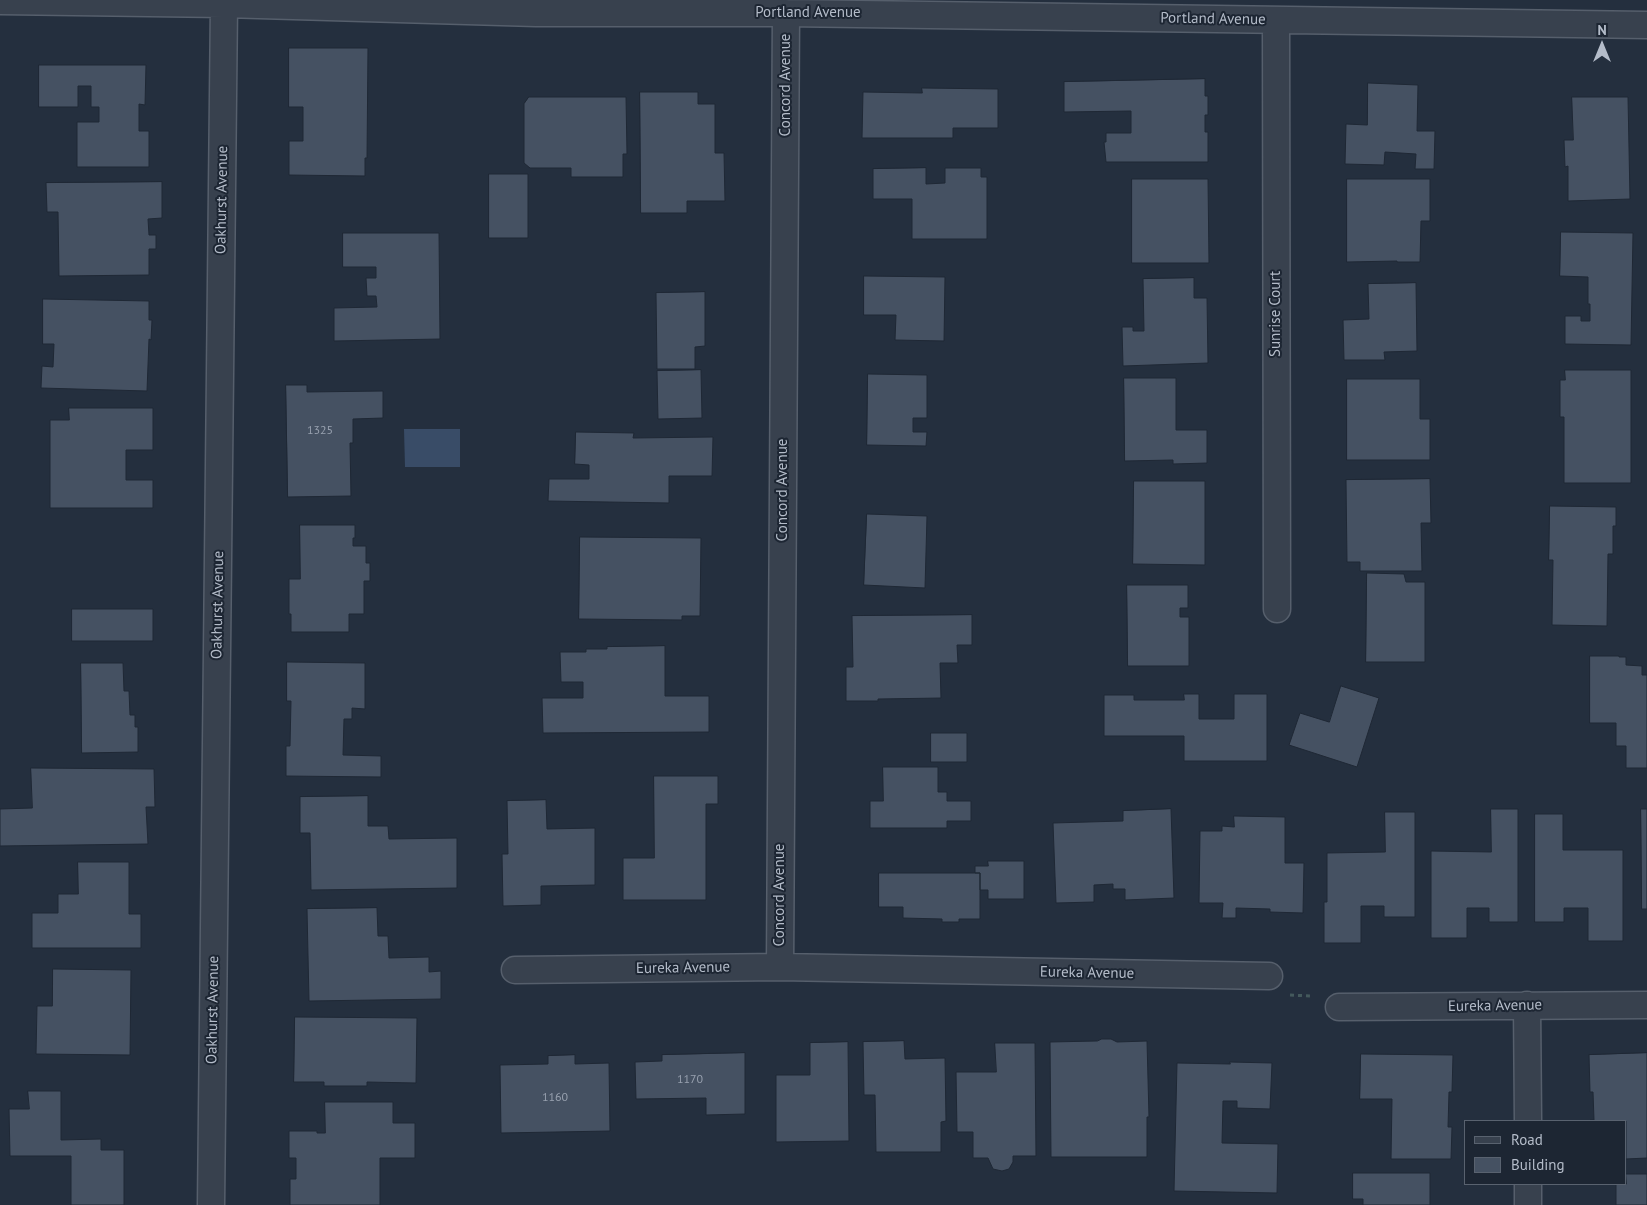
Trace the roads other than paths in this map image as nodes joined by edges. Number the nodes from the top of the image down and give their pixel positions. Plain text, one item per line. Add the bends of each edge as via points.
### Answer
1 (0, 1) edge
2 (165, 2) edge
3 (224, 4) junction
4 (586, 6) edge
5 (786, 12) junction
6 (1276, 20) junction
7 (1647, 25) edge
8 (1277, 609) dead end
9 (780, 967) junction
10 (515, 970) dead end
11 (1269, 976) road end
12 (1527, 1005) junction
13 (1647, 1005) edge
14 (1339, 1007) road end
15 (1528, 1120) edge
16 (1528, 1185) edge
17 (212, 1205) edge
18 (1528, 1205) edge

1 - 2 street, Portland Avenue
2 - 3 street, Portland Avenue
3 - 4 street, Portland Avenue via 536,12
3 - 17 street, Oakhurst Avenue
4 - 5 street, Portland Avenue
5 - 6 street, Portland Avenue
5 - 9 street, Concord Avenue
6 - 7 street, Portland Avenue
6 - 8 street, Sunrise Court
9 - 10 street, Eureka Avenue
9 - 11 street, Eureka Avenue
12 - 13 street, Eureka Avenue
12 - 14 street, Eureka Avenue
12 - 15 street
16 - 18 street

